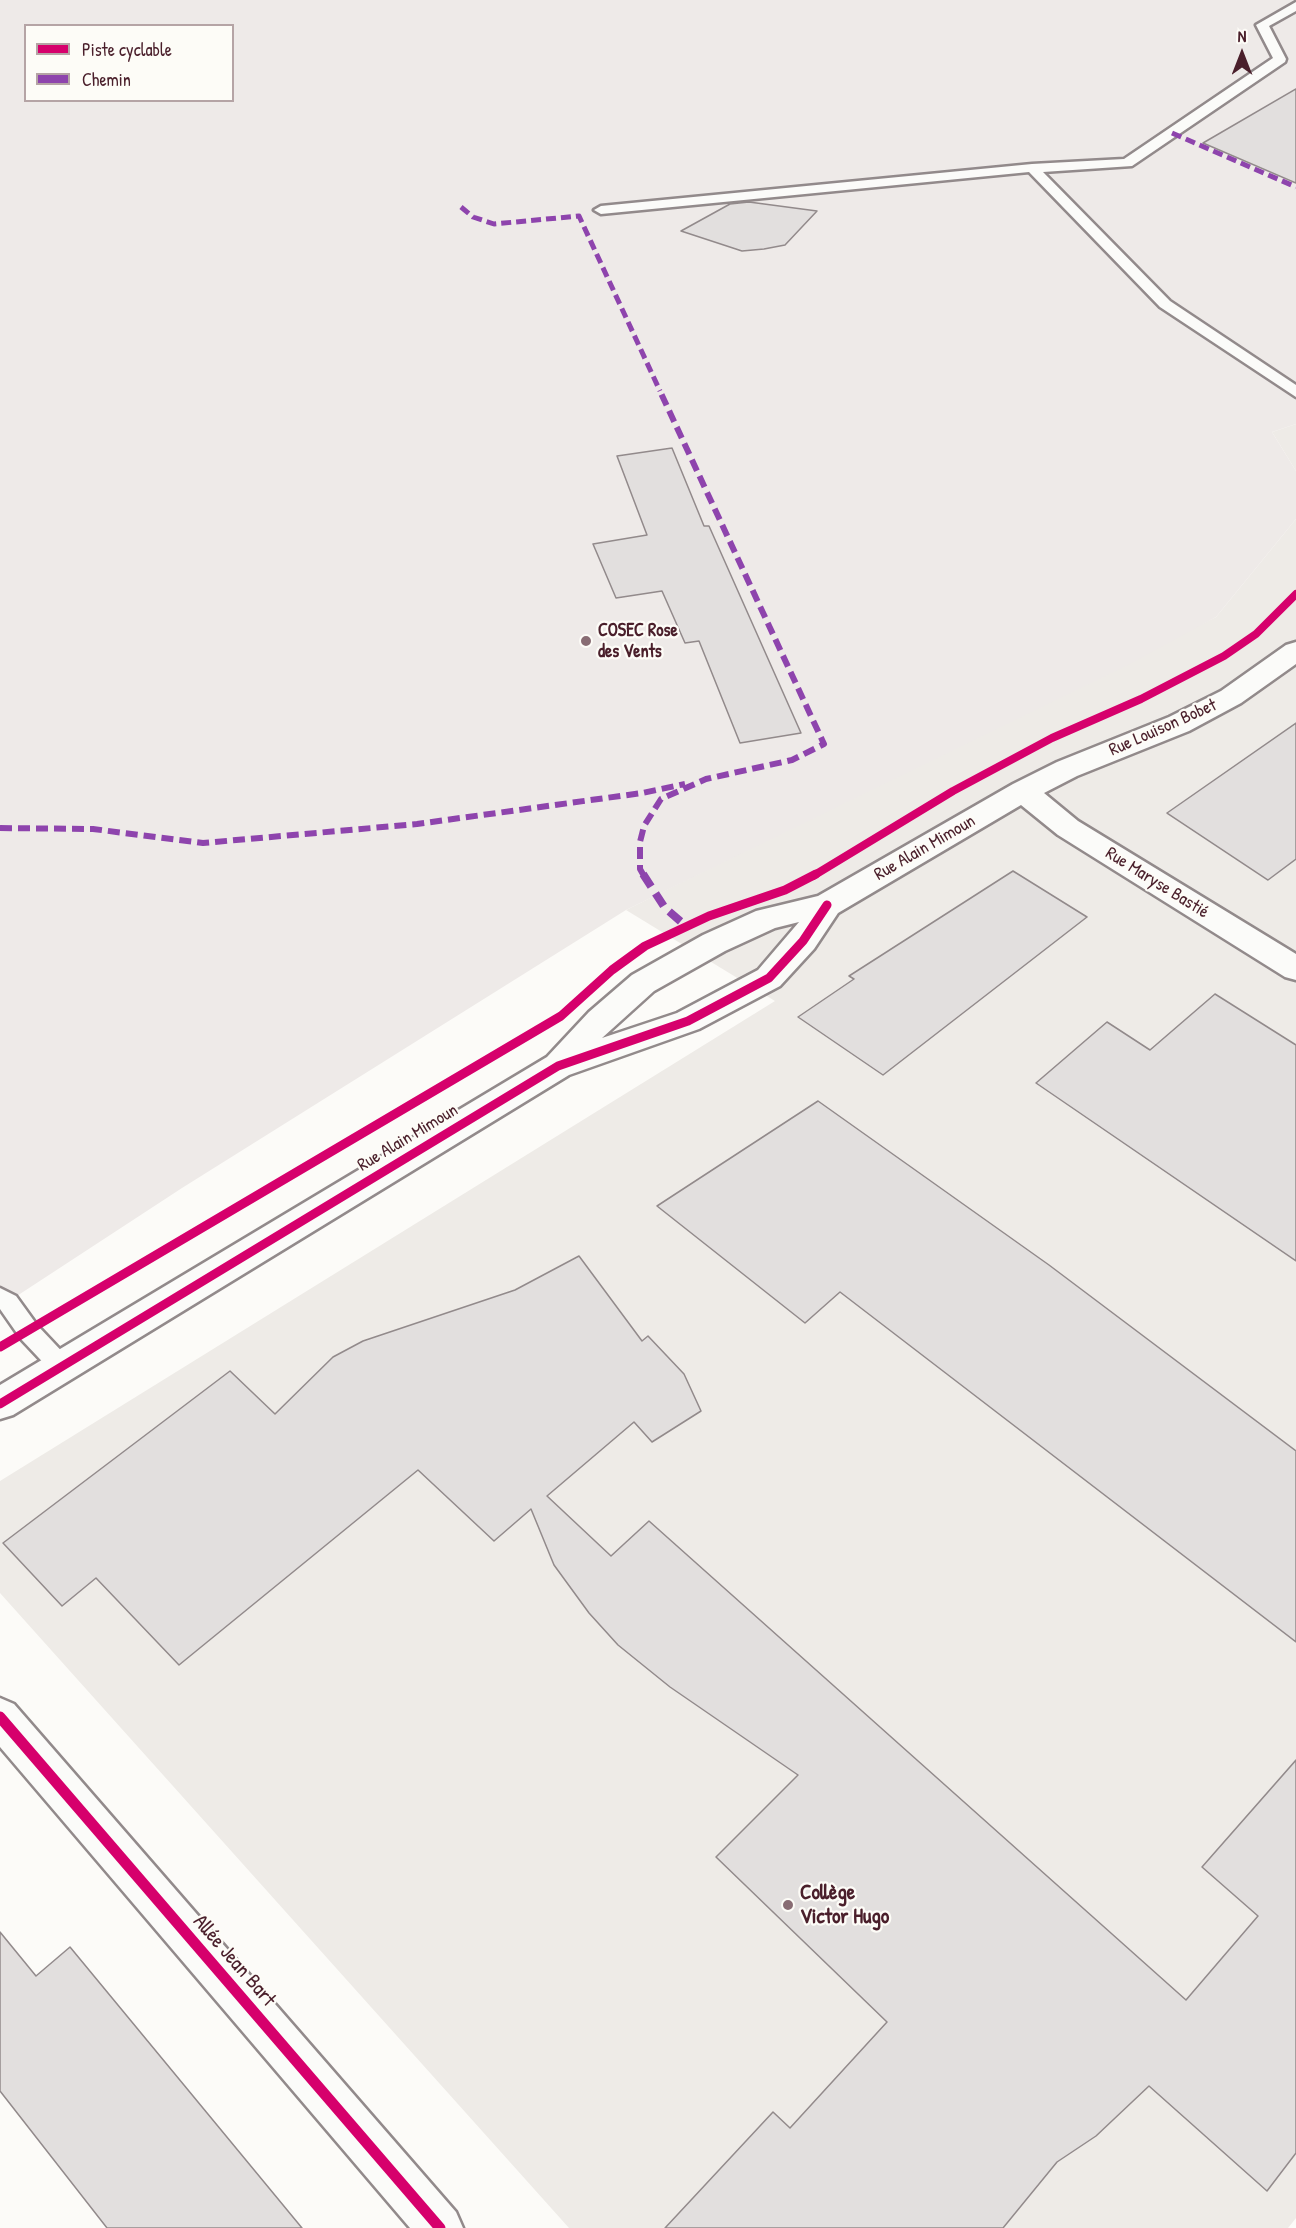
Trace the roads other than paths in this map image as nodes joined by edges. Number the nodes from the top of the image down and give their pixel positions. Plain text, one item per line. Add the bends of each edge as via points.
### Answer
1 (1296, 6) edge
2 (1032, 168) junction
3 (601, 210) dead end
4 (1296, 392) edge
5 (1296, 651) edge
6 (1023, 791) junction
7 (827, 905) junction
8 (1296, 969) edge
9 (558, 1066) junction
10 (0, 1297) edge
11 (62, 1367) junction
12 (0, 1404) edge
13 (0, 1717) edge
14 (440, 2228) edge

1 - 2 lane via 1262,25 1280,59 1127,163
2 - 3 lane
2 - 4 lane via 1165,304
5 - 6 street, Rue Louison Bobet via 1230,697 1179,724
6 - 7 street, Rue Alain Mimoun
6 - 8 street, Rue Maryse Bastié via 1068,828
7 - 9 street, Rue Alain Mimoun via 767,919 643,982 600,1020
7 - 9 street, Rue Alain Mimoun via 803,941 769,978 688,1021
9 - 11 street, Rue Alain Mimoun
10 - 11 lane
11 - 12 street, Rue Alain Mimoun
13 - 14 street, Allée Jean Bart

